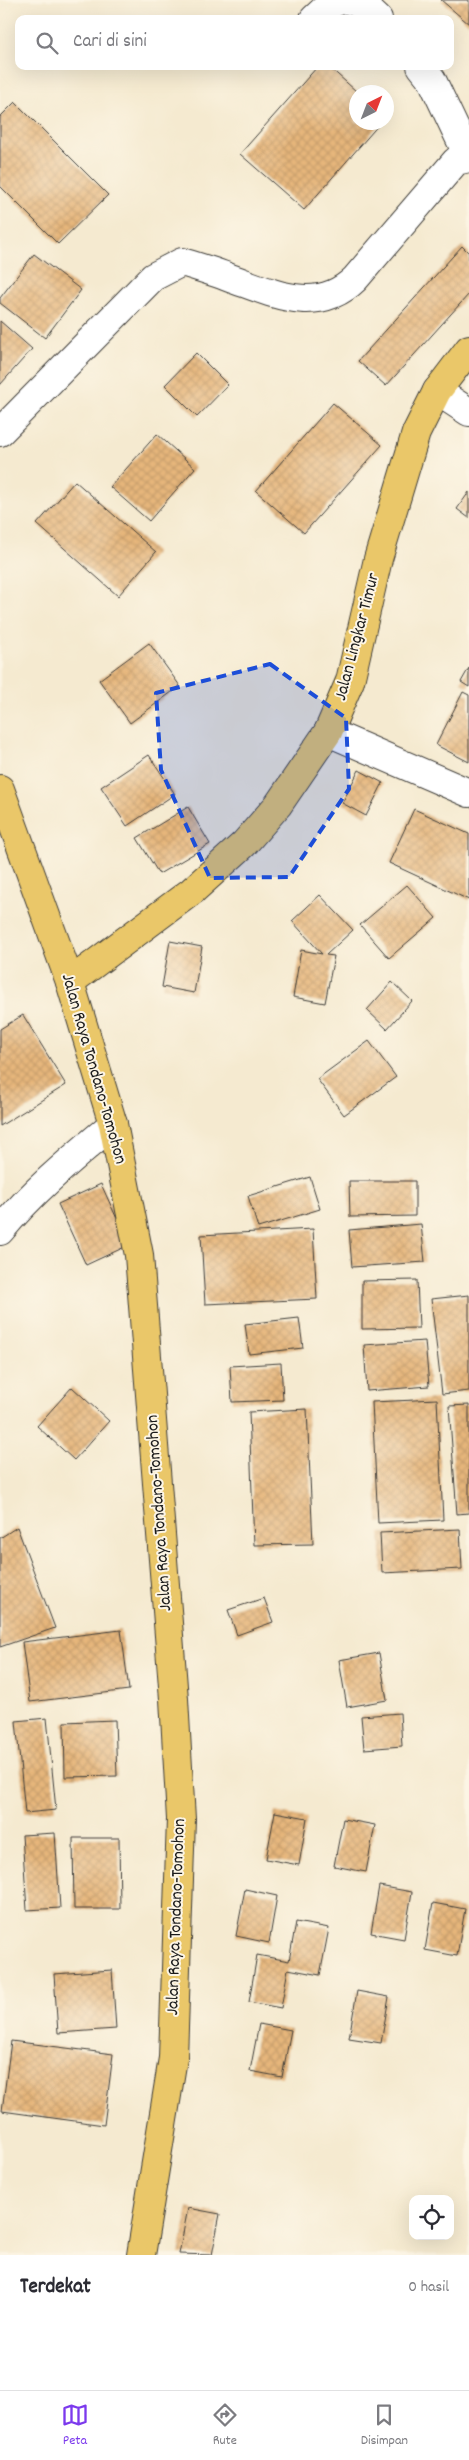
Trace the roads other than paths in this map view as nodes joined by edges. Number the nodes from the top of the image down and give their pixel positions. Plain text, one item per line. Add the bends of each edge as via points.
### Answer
1 (341, 0) edge
2 (348, 0) edge
3 (318, 15) edge
4 (374, 15) edge
5 (424, 70) edge
6 (469, 158) edge
7 (469, 349) edge
8 (437, 390) junction
9 (469, 412) edge
10 (0, 432) edge
11 (328, 732) junction
12 (0, 789) edge
13 (469, 793) edge
14 (70, 982) junction
15 (113, 1124) junction
16 (0, 1231) edge
17 (141, 2255) edge

1 - 3 street via 329,4
2 - 4 street via 363,5
5 - 6 street
6 - 10 street via 456,161 355,279 333,296 300,299 280,296 182,262 152,277
7 - 8 main road, Jalan Lingkar Timur
8 - 9 street
8 - 11 main road, Jalan Lingkar Timur via 416,432 401,476 350,681
11 - 13 street
11 - 14 main road, Jalan Lingkar Timur via 278,805 244,844 192,891
12 - 14 main road, Jalan Raya Tondano-Tomohon
14 - 15 main road, Jalan Raya Tondano-Tomohon
15 - 16 street via 22,1204
15 - 17 main road, Jalan Raya Tondano-Tomohon via 139,1254 181,1819 173,2058

